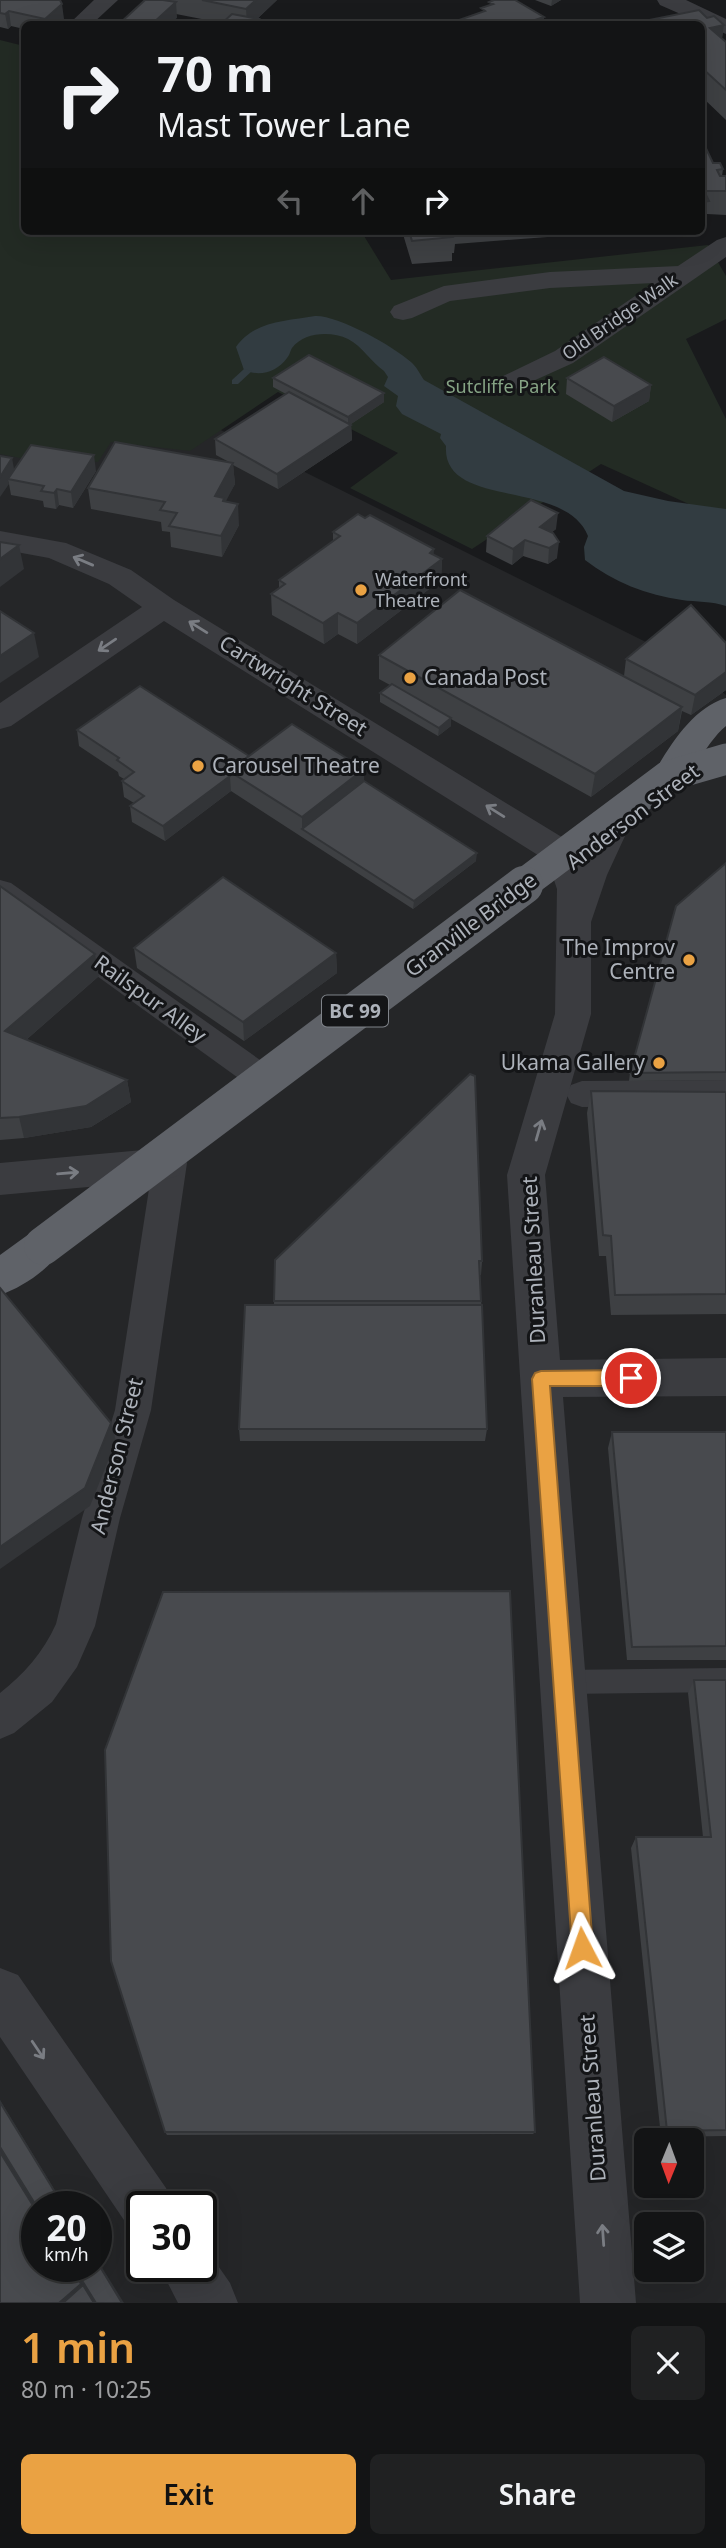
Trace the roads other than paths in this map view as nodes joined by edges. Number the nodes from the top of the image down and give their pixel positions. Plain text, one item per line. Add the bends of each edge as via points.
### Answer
1 (107, 0) edge
2 (668, 0) edge
3 (83, 21) edge
4 (726, 27) edge
5 (726, 245) edge
6 (682, 274) junction
7 (403, 312) dead end
8 (511, 383) dead end
9 (0, 540) edge
10 (163, 607) junction
11 (726, 709) edge
12 (0, 718) edge
13 (726, 746) edge
14 (726, 759) edge
15 (668, 776) junction
16 (580, 850) junction
17 (0, 891) edge
18 (574, 936) junction
19 (266, 1081) junction
20 (726, 1093) edge
21 (582, 1094) dead end
22 (170, 1163) junction
23 (0, 1179) edge
24 (0, 1278) edge
25 (726, 1377) edge
26 (541, 1379) junction
27 (726, 1680) edge
28 (563, 1682) junction
29 (0, 1719) edge
30 (0, 1993) edge
31 (136, 2191) edge
32 (196, 2282) edge
33 (210, 2303) edge
34 (608, 2303) edge

1 - 3 street
2 - 4 street
5 - 6 street, Old Bridge Walk
6 - 7 street via 550,280 458,292
6 - 8 street, Old Bridge Walk via 564,357
10 -> 9 street, Cartwright Street via 120,577 56,550
10 -> 12 street
16 -> 10 street, Cartwright Street
11 - 15 highway, Granville Bridge / BC 99 via 703,727
13 - 16 street, Anderson Street
14 - 15 highway, bridge
15 - 24 highway, Granville Bridge / BC 99, bridge
16 - 18 street, Duranleau Street
16 - 18 street, Duranleau Street via 590,875
16 - 19 street, Anderson Street
17 - 19 street, Railspur Alley
26 -> 18 street, Duranleau Street via 526,1175 573,1014
19 - 22 street, Anderson Street
20 - 21 street
23 -> 22 street
22 - 29 street, Anderson Street via 133,1410 75,1626 63,1653 38,1688
25 - 26 street
26 - 28 street, Duranleau Street
27 - 28 lane
34 -> 28 street, Duranleau Street
30 -> 31 street
32 - 33 street

